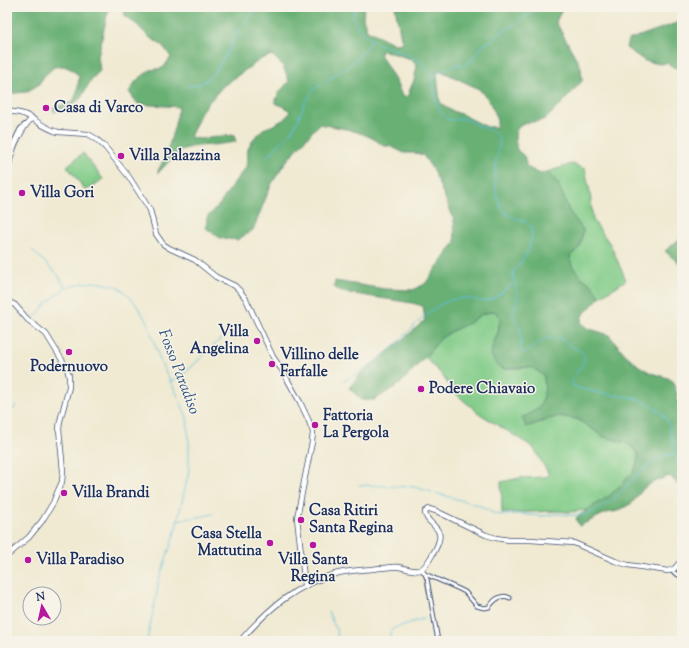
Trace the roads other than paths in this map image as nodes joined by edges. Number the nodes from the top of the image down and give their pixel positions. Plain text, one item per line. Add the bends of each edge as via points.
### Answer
1 (7, 111) edge
2 (32, 118) junction
3 (26, 124) junction
4 (7, 156) edge
5 (7, 188) edge
6 (7, 301) edge
7 (7, 556) edge
8 (682, 560) edge
9 (671, 571) junction
10 (423, 572) junction
11 (682, 577) edge
12 (305, 586) junction
13 (510, 598) dead end
14 (240, 641) edge
15 (438, 641) edge

1 - 2 street
2 - 3 street
2 - 12 street via 54,131 88,134 95,138 129,177 150,210 156,234 163,244 195,260 212,274 235,286 246,299 270,351 300,402 312,432 313,438 297,518
3 - 4 street via 20,129
3 - 5 street via 11,155
6 - 7 street via 48,337 67,368 70,380 59,429 62,482 53,503 38,526
8 - 9 street
9 - 10 street via 619,563 573,543 499,539 430,509 426,510 425,516 438,530 440,538
9 - 11 street
10 - 12 street via 396,567 350,572 333,575
10 - 13 street via 465,592 477,606 487,608 498,598
10 - 15 street via 427,579
12 - 14 street via 277,604

